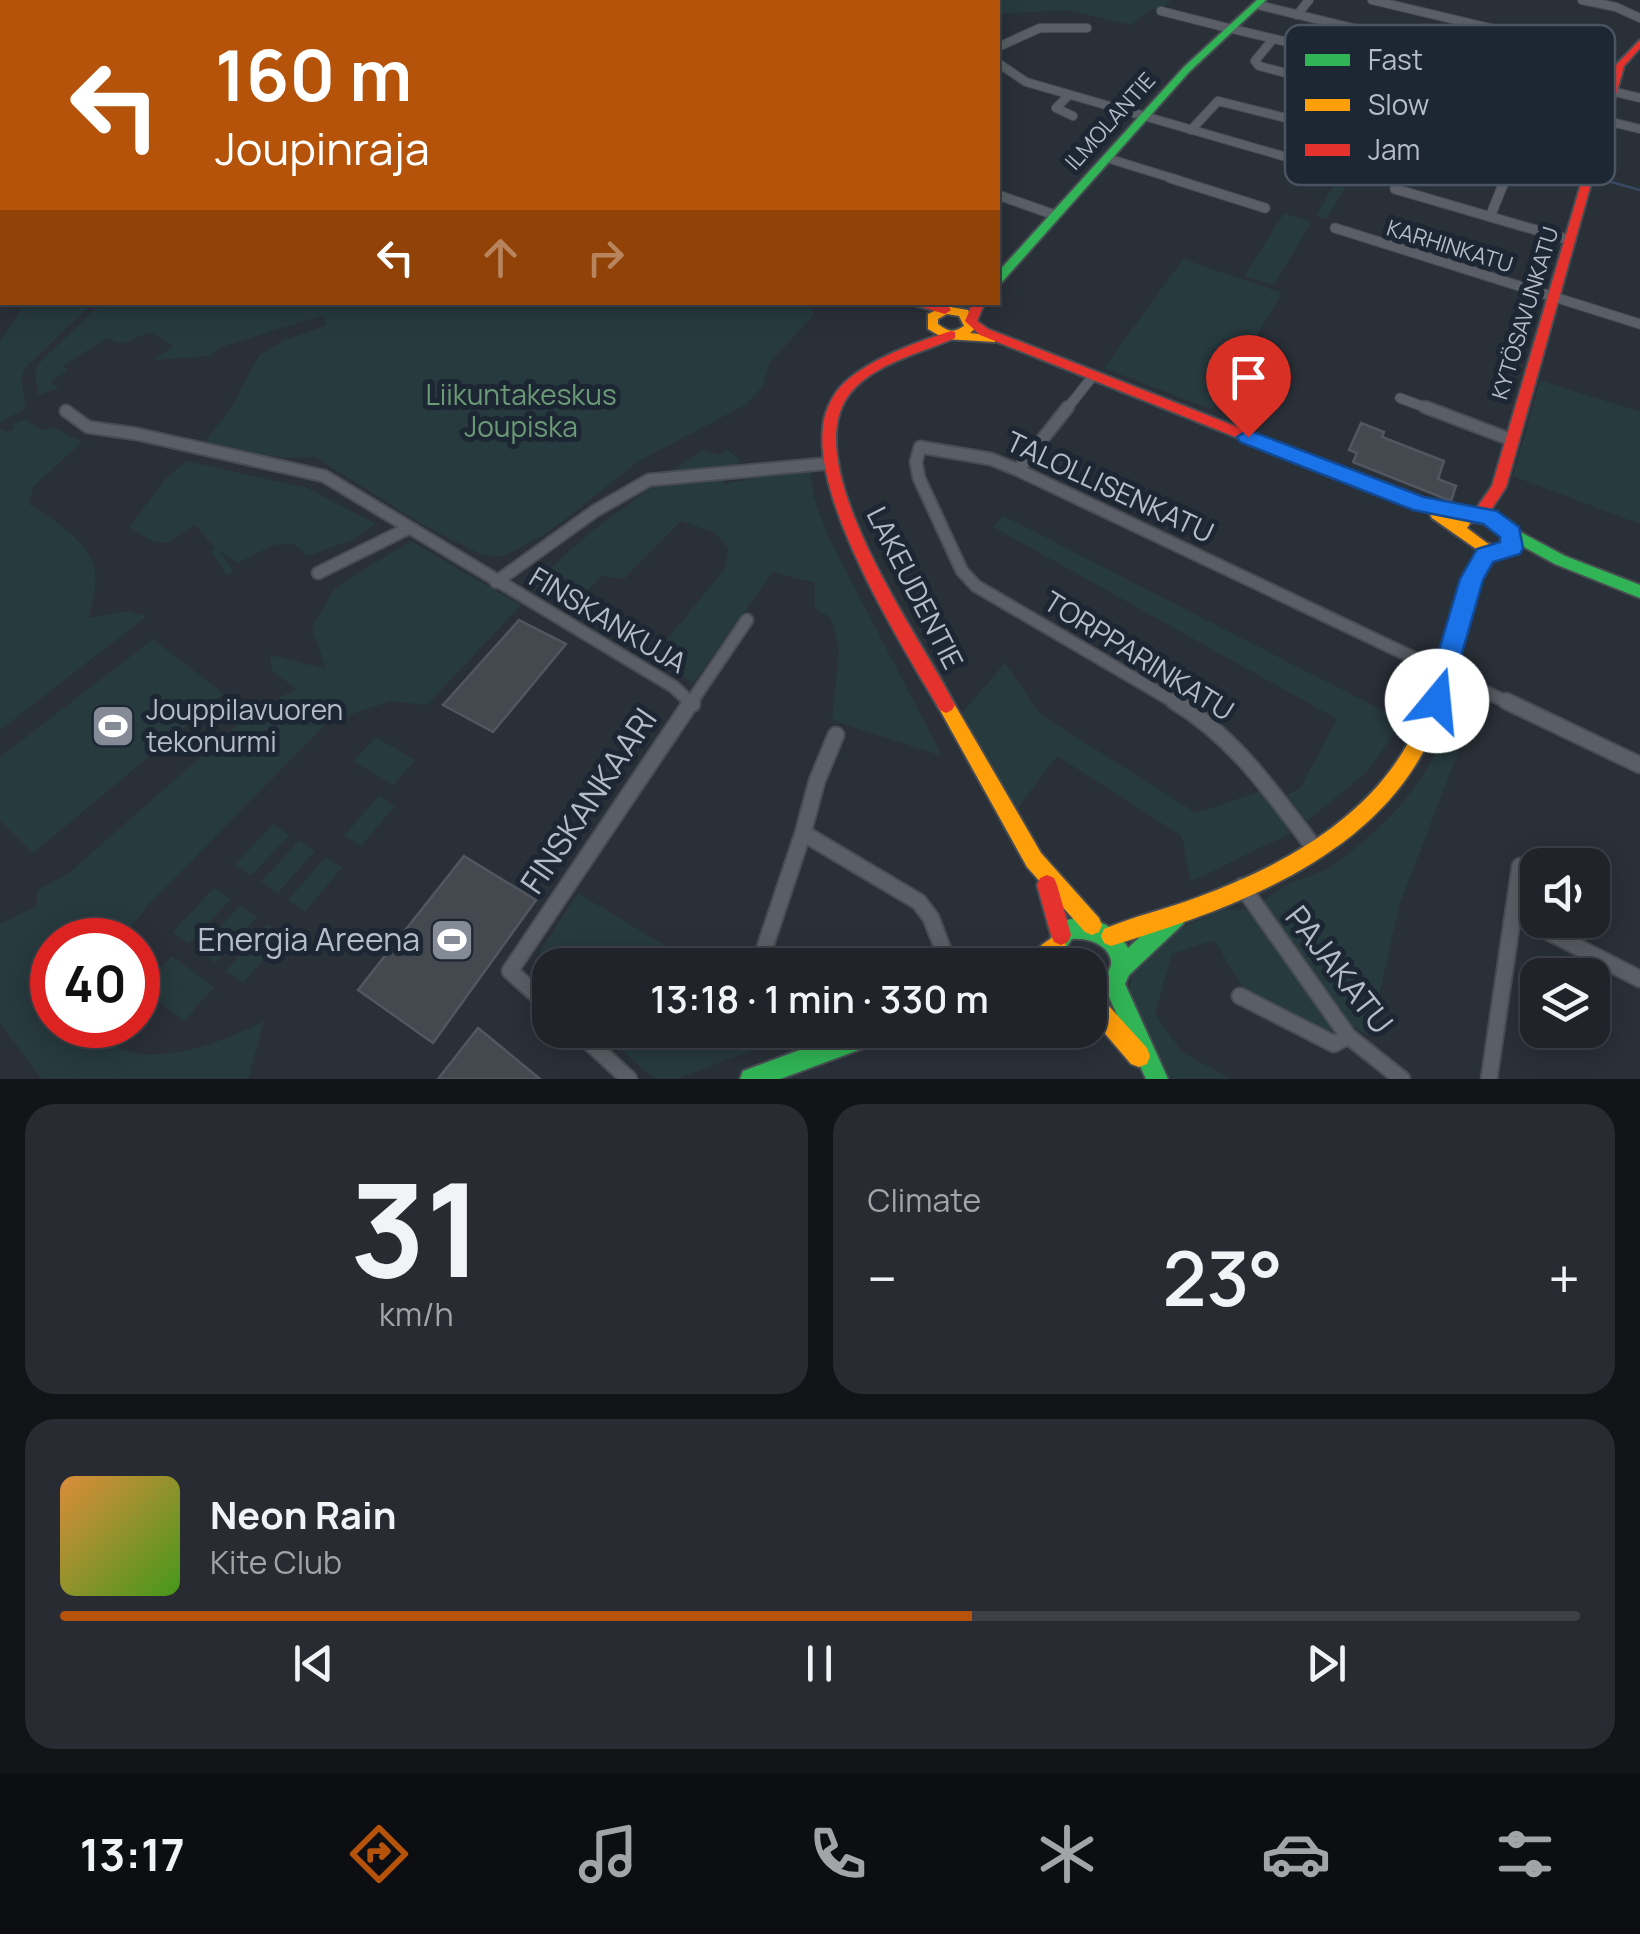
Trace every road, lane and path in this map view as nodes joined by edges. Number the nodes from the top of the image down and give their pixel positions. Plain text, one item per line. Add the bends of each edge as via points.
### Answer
1 (1309, 0) edge
2 (1372, 0) edge
3 (1582, 0) edge
4 (1260, 3) edge
5 (1161, 11) dead end
6 (1297, 14) junction
7 (1640, 18) edge
8 (1343, 25) edge
9 (1477, 25) edge
10 (1087, 28) dead end
11 (1232, 29) junction
12 (1272, 39) junction
13 (1285, 42) edge
14 (1640, 43) edge
15 (1000, 45) edge
16 (1000, 64) edge
17 (1285, 73) edge
18 (1615, 84) edge
19 (1615, 91) edge
20 (1069, 95) junction
21 (1640, 98) edge
22 (1073, 116) dead end
23 (1144, 116) junction
24 (1285, 117) edge
25 (1615, 124) edge
26 (1191, 130) junction
27 (1640, 130) edge
28 (1285, 157) edge
29 (1107, 158) junction
30 (1503, 185) edge
31 (1586, 185) edge
32 (1395, 190) dead end
33 (1000, 196) edge
34 (1265, 208) dead end
35 (1056, 215) junction
36 (1490, 217) junction
37 (1335, 228) dead end
38 (1570, 240) junction
39 (1000, 277) edge
40 (1554, 297) junction
41 (911, 305) edge
42 (923, 305) edge
43 (965, 305) edge
44 (974, 305) edge
45 (948, 310) junction
46 (932, 323) junction
47 (1640, 324) edge
48 (963, 329) junction
49 (919, 351) junction
50 (1093, 376) junction
51 (1400, 398) dead end
52 (66, 412) dead end
53 (1512, 440) junction
54 (833, 464) junction
55 (1018, 470) junction
56 (1499, 487) junction
57 (1421, 504) junction
58 (1477, 515) junction
59 (408, 528) junction
60 (1508, 530) junction
61 (1464, 534) junction
62 (1499, 552) junction
63 (1560, 560) junction
64 (318, 573) dead end
65 (1472, 579) junction
66 (496, 582) junction
67 (1640, 592) edge
68 (1006, 604) joint
69 (747, 620) dead end
70 (1446, 673) junction
71 (692, 704) junction
72 (836, 735) dead end
73 (1640, 765) edge
74 (804, 834) junction
75 (1316, 850) junction
76 (1520, 866) dead end
77 (1042, 872) junction
78 (1242, 886) junction
79 (1178, 914) junction
80 (1515, 915) junction
81 (1092, 925) junction
82 (1111, 936) junction
83 (1059, 940) junction
84 (765, 948) edge
85 (942, 948) edge
86 (1052, 948) edge
87 (1059, 948) edge
88 (1123, 967) junction
89 (1640, 979) edge
90 (1115, 986) junction
91 (1107, 990) edge
92 (532, 991) edge
93 (1240, 996) dead end
94 (1107, 1018) edge
95 (1348, 1036) junction
96 (596, 1048) edge
97 (834, 1048) edge
98 (1155, 1077) edge
99 (630, 1079) edge
100 (750, 1079) edge
101 (1402, 1079) edge
102 (1489, 1079) edge

1 - 6 street
2 - 9 street
3 - 7 street
4 - 6 street
4 - 11 street, ILMOLANTIE
5 - 11 street
6 - 8 street
10 - 15 street via 1055,26
11 - 12 street
11 - 23 street, ILMOLANTIE
12 - 13 street
12 - 17 street via 1254,61
14 - 18 street, KYTÖSAVUNKATU via 1623,59
16 - 20 street via 1026,82
19 - 21 street
20 - 22 street via 1056,108
20 - 23 street
23 - 26 street
23 - 29 street, ILMOLANTIE
24 - 26 street via 1218,100
25 - 27 street
26 - 28 street
29 - 34 street
29 - 35 street, ILMOLANTIE
30 - 36 street
31 - 38 street, KYTÖSAVUNKATU
32 - 36 street
33 - 35 street
35 - 39 street, ILMOLANTIE
36 - 38 street
37 - 40 street, KARHINKATU
38 - 40 street, KYTÖSAVUNKATU
40 - 47 street, KARHINKATU
40 - 53 street, KYTÖSAVUNKATU
41 - 46 street
42 - 45 street
43 - 45 street
44 - 48 street
45 - 46 street
45 - 48 street
46 - 48 street
46 - 49 street
48 - 49 street, LAKEUDENTIE
48 - 50 street
49 - 54 street, LAKEUDENTIE via 844,389 829,418
50 - 55 street
50 - 57 street
51 - 53 street
52 - 59 street, FINSKANKUJA via 88,426 324,476
53 - 56 street, KYTÖSAVUNKATU
54 - 66 street via 648,480
54 - 77 street, LAKEUDENTIE via 873,573
55 - 68 street, TALOLLISENKATU via 991,458 920,446 916,462 962,571
55 - 70 street, TALOLLISENKATU
56 - 58 street, KYTÖSAVUNKATU
56 - 60 street, KYTÖSAVUNKATU
57 - 58 street
57 - 61 street
58 - 60 street
58 - 61 street, KYTÖSAVUNKATU via 1463,518
59 - 64 street
59 - 66 street, FINSKANKUJA
60 - 62 street via 1514,544
60 - 63 street
61 - 62 street
61 - 65 street
62 - 63 street
62 - 65 street via 1485,555
63 - 67 street
65 - 70 street
66 - 71 street, FINSKANKUJA
68 - 75 street, TORPPARINKATU via 1212,726 1238,749
69 - 71 street, FINSKANKAARI
70 - 73 street, TALOLLISENKATU
70 - 75 street via 1399,777 1367,814
71 - 92 street, FINSKANKAARI via 510,971
72 - 74 street
74 - 84 street
74 - 85 street via 919,902
75 - 78 street
76 - 80 street
77 - 81 street, LAKEUDENTIE
77 - 83 street, LAKEUDENTIE
78 - 79 street
78 - 95 street, PAJAKATU
79 - 82 street
79 - 88 street
80 - 89 street
80 - 102 street
81 - 82 street, LAKEUDENTIE
81 - 83 street via 1074,925
82 - 88 street
83 - 86 street
83 - 87 street, LAKEUDENTIE
88 - 90 street
90 - 91 street
90 - 98 street
93 - 95 street via 1334,1044
94 - 98 street
95 - 101 street, PAJAKATU
96 - 99 street
97 - 100 street

